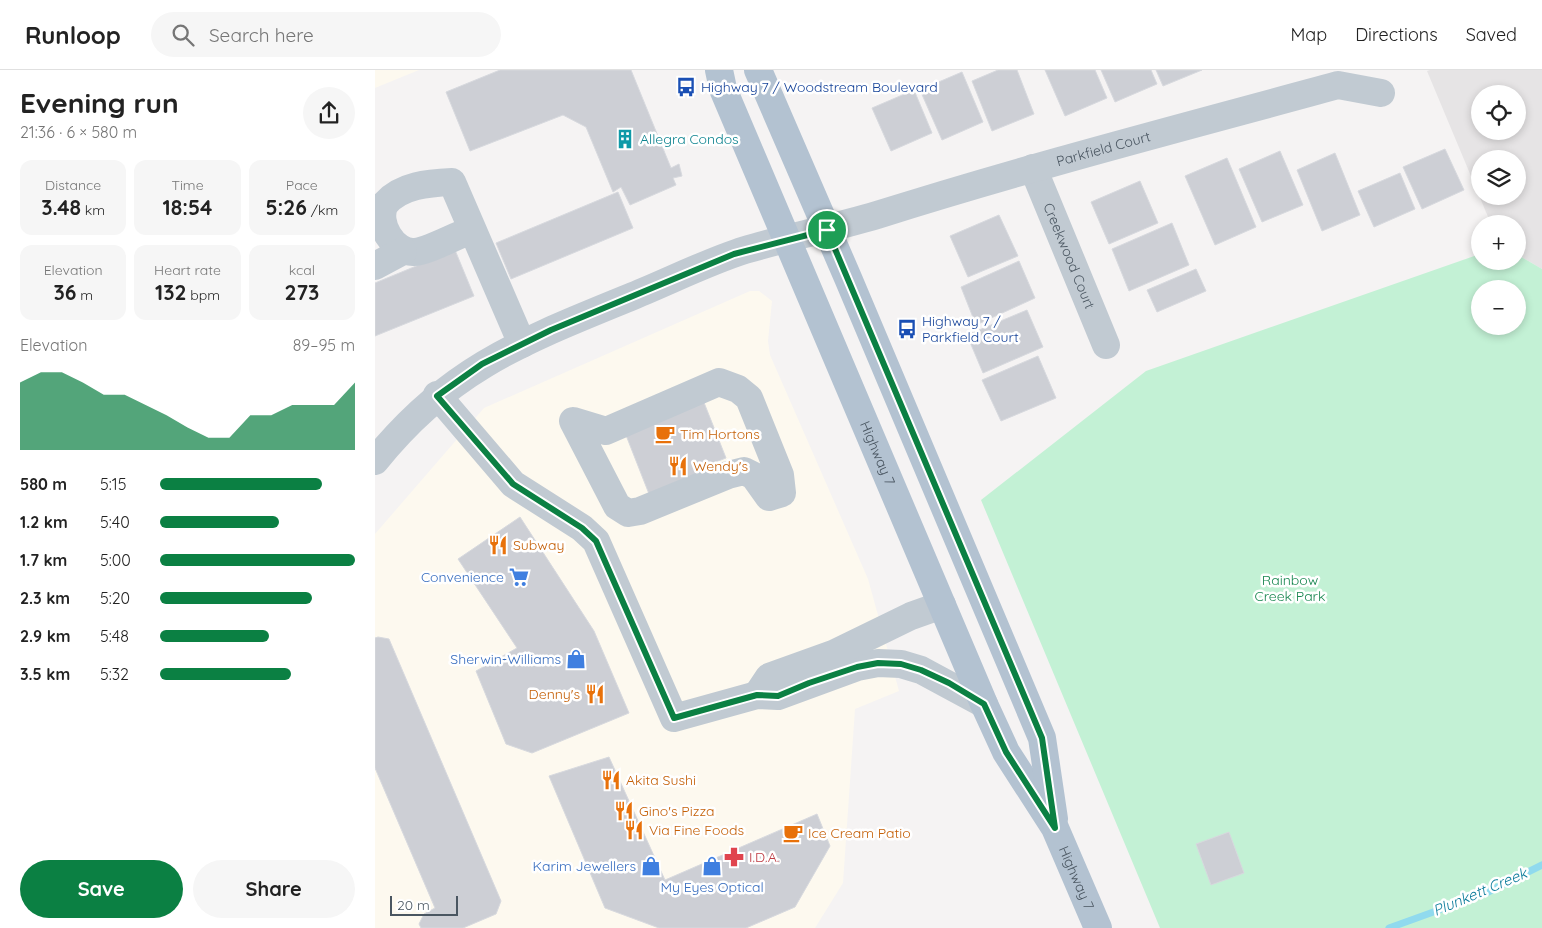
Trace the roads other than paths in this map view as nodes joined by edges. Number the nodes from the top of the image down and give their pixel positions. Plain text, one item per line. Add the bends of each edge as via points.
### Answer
1 (719, 70) edge
2 (758, 70) edge
3 (1381, 93) dead end
4 (1033, 168) junction
5 (471, 230) junction
6 (827, 230) junction
7 (787, 239) junction
8 (403, 251) junction
9 (375, 266) edge
10 (522, 344) junction
11 (1106, 344) dead end
12 (437, 396) junction
13 (375, 461) edge
14 (776, 466) joint
15 (943, 605) junction
16 (996, 627) junction
17 (757, 695) junction
18 (984, 704) junction
19 (1055, 828) junction
20 (1098, 928) edge

1 - 7 main road, Highway 7 via 723,89
2 - 6 main road, Highway 7
3 - 4 street, Parkfield Court via 1338,85
4 - 6 street, Parkfield Court
4 - 11 street, Creekwood Court
5 - 8 street via 416,252
5 - 8 street via 452,182 425,183 395,195 383,206 380,222 388,240
5 - 10 street
6 - 7 street, Parkfield Court
6 - 16 main road, Highway 7
7 - 10 street, Parkfield Court via 734,254
7 - 15 main road, Highway 7
8 - 9 street
10 - 12 street, Parkfield Court via 482,364
12 - 13 street, Parkfield Court
12 - 17 street via 513,484 582,528 596,541 674,718
14 - 14 street via 782,493 769,497 754,476 744,471 640,512 628,512 617,506 573,421 606,431 719,382 749,398
15 - 16 main road
15 - 17 street via 911,616 833,654 769,677
15 - 18 main road, Highway 7
16 - 19 main road, Highway 7 via 1042,738
17 - 18 street via 778,696 878,663 901,664 921,670
18 - 19 main road, Highway 7 via 1006,752
19 - 20 main road, Highway 7

